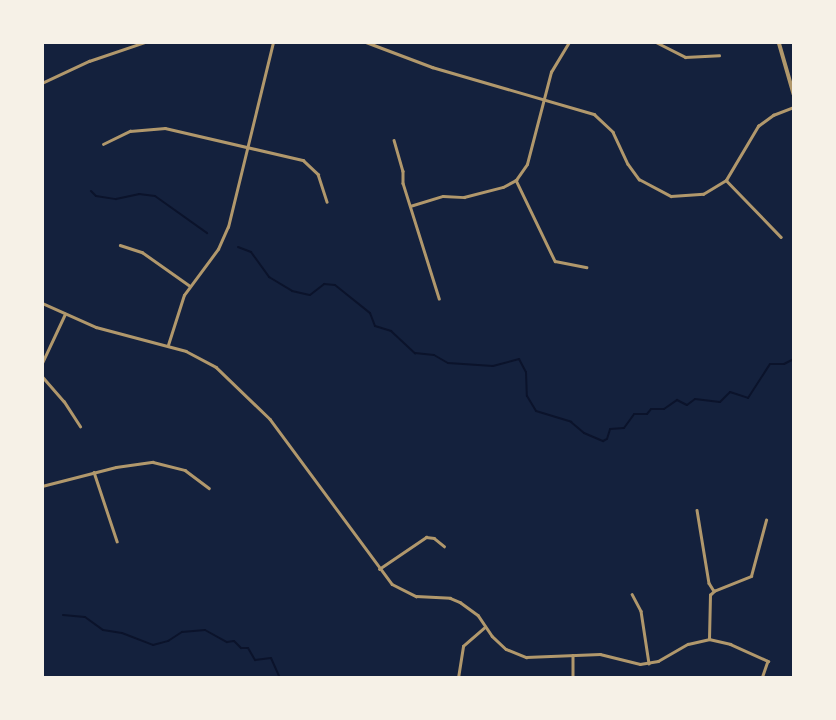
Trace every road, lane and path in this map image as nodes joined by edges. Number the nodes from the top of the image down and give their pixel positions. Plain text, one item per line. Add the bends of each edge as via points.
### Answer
1 (145, 42) edge
2 (273, 42) edge
3 (366, 42) edge
4 (569, 42) edge
5 (656, 42) edge
6 (779, 42) edge
7 (140, 43) edge
8 (719, 55) dead end
9 (42, 83) edge
10 (794, 94) edge
11 (545, 98) junction
12 (794, 107) edge
13 (394, 139) dead end
14 (103, 144) dead end
15 (247, 147) junction
16 (516, 180) junction
17 (726, 180) junction
18 (327, 202) dead end
19 (410, 206) junction
20 (781, 237) dead end
21 (120, 245) dead end
22 (586, 267) dead end
23 (190, 286) junction
24 (439, 298) dead end
25 (42, 303) edge
26 (65, 314) junction
27 (168, 345) junction
28 (42, 363) edge
29 (42, 376) edge
30 (80, 426) dead end
31 (94, 472) junction
32 (42, 486) edge
33 (208, 488) dead end
34 (697, 510) dead end
35 (766, 520) dead end
36 (117, 541) dead end
37 (444, 547) dead end
38 (379, 569) junction
39 (714, 591) junction
40 (632, 594) dead end
41 (485, 626) junction
42 (709, 639) junction
43 (573, 655) junction
44 (649, 663) junction
45 (458, 678) edge
46 (573, 678) edge
47 (762, 678) edge

1 - 7 street
2 - 15 street
3 - 11 street via 432,68
4 - 11 street via 554,66
5 - 8 street via 685,57
6 - 10 street
7 - 9 street
11 - 16 street via 527,164
11 - 17 street via 601,119 614,132 633,172 653,189 692,197
12 - 17 street via 758,125
13 - 19 street
14 - 15 street via 130,131 152,128
15 - 18 street via 310,164
15 - 23 street via 223,239
16 - 19 street via 464,197 443,196
16 - 22 street via 555,261
17 - 20 street
19 - 24 street
21 - 23 street via 142,252
23 - 27 street
25 - 26 street
26 - 27 street via 110,332
26 - 28 street
27 - 38 street via 216,367 260,409
29 - 30 street
31 - 32 street
31 - 33 street via 163,463 184,470
31 - 36 street
34 - 39 street
35 - 39 street via 751,576
37 - 38 street via 426,537
38 - 41 street via 391,584 408,594 460,602
39 - 42 street via 709,599
40 - 44 street via 641,611
41 - 43 street via 498,643 515,653
41 - 45 street via 463,646
42 - 44 street
42 - 47 street via 768,661
43 - 44 street via 600,654
43 - 46 street

